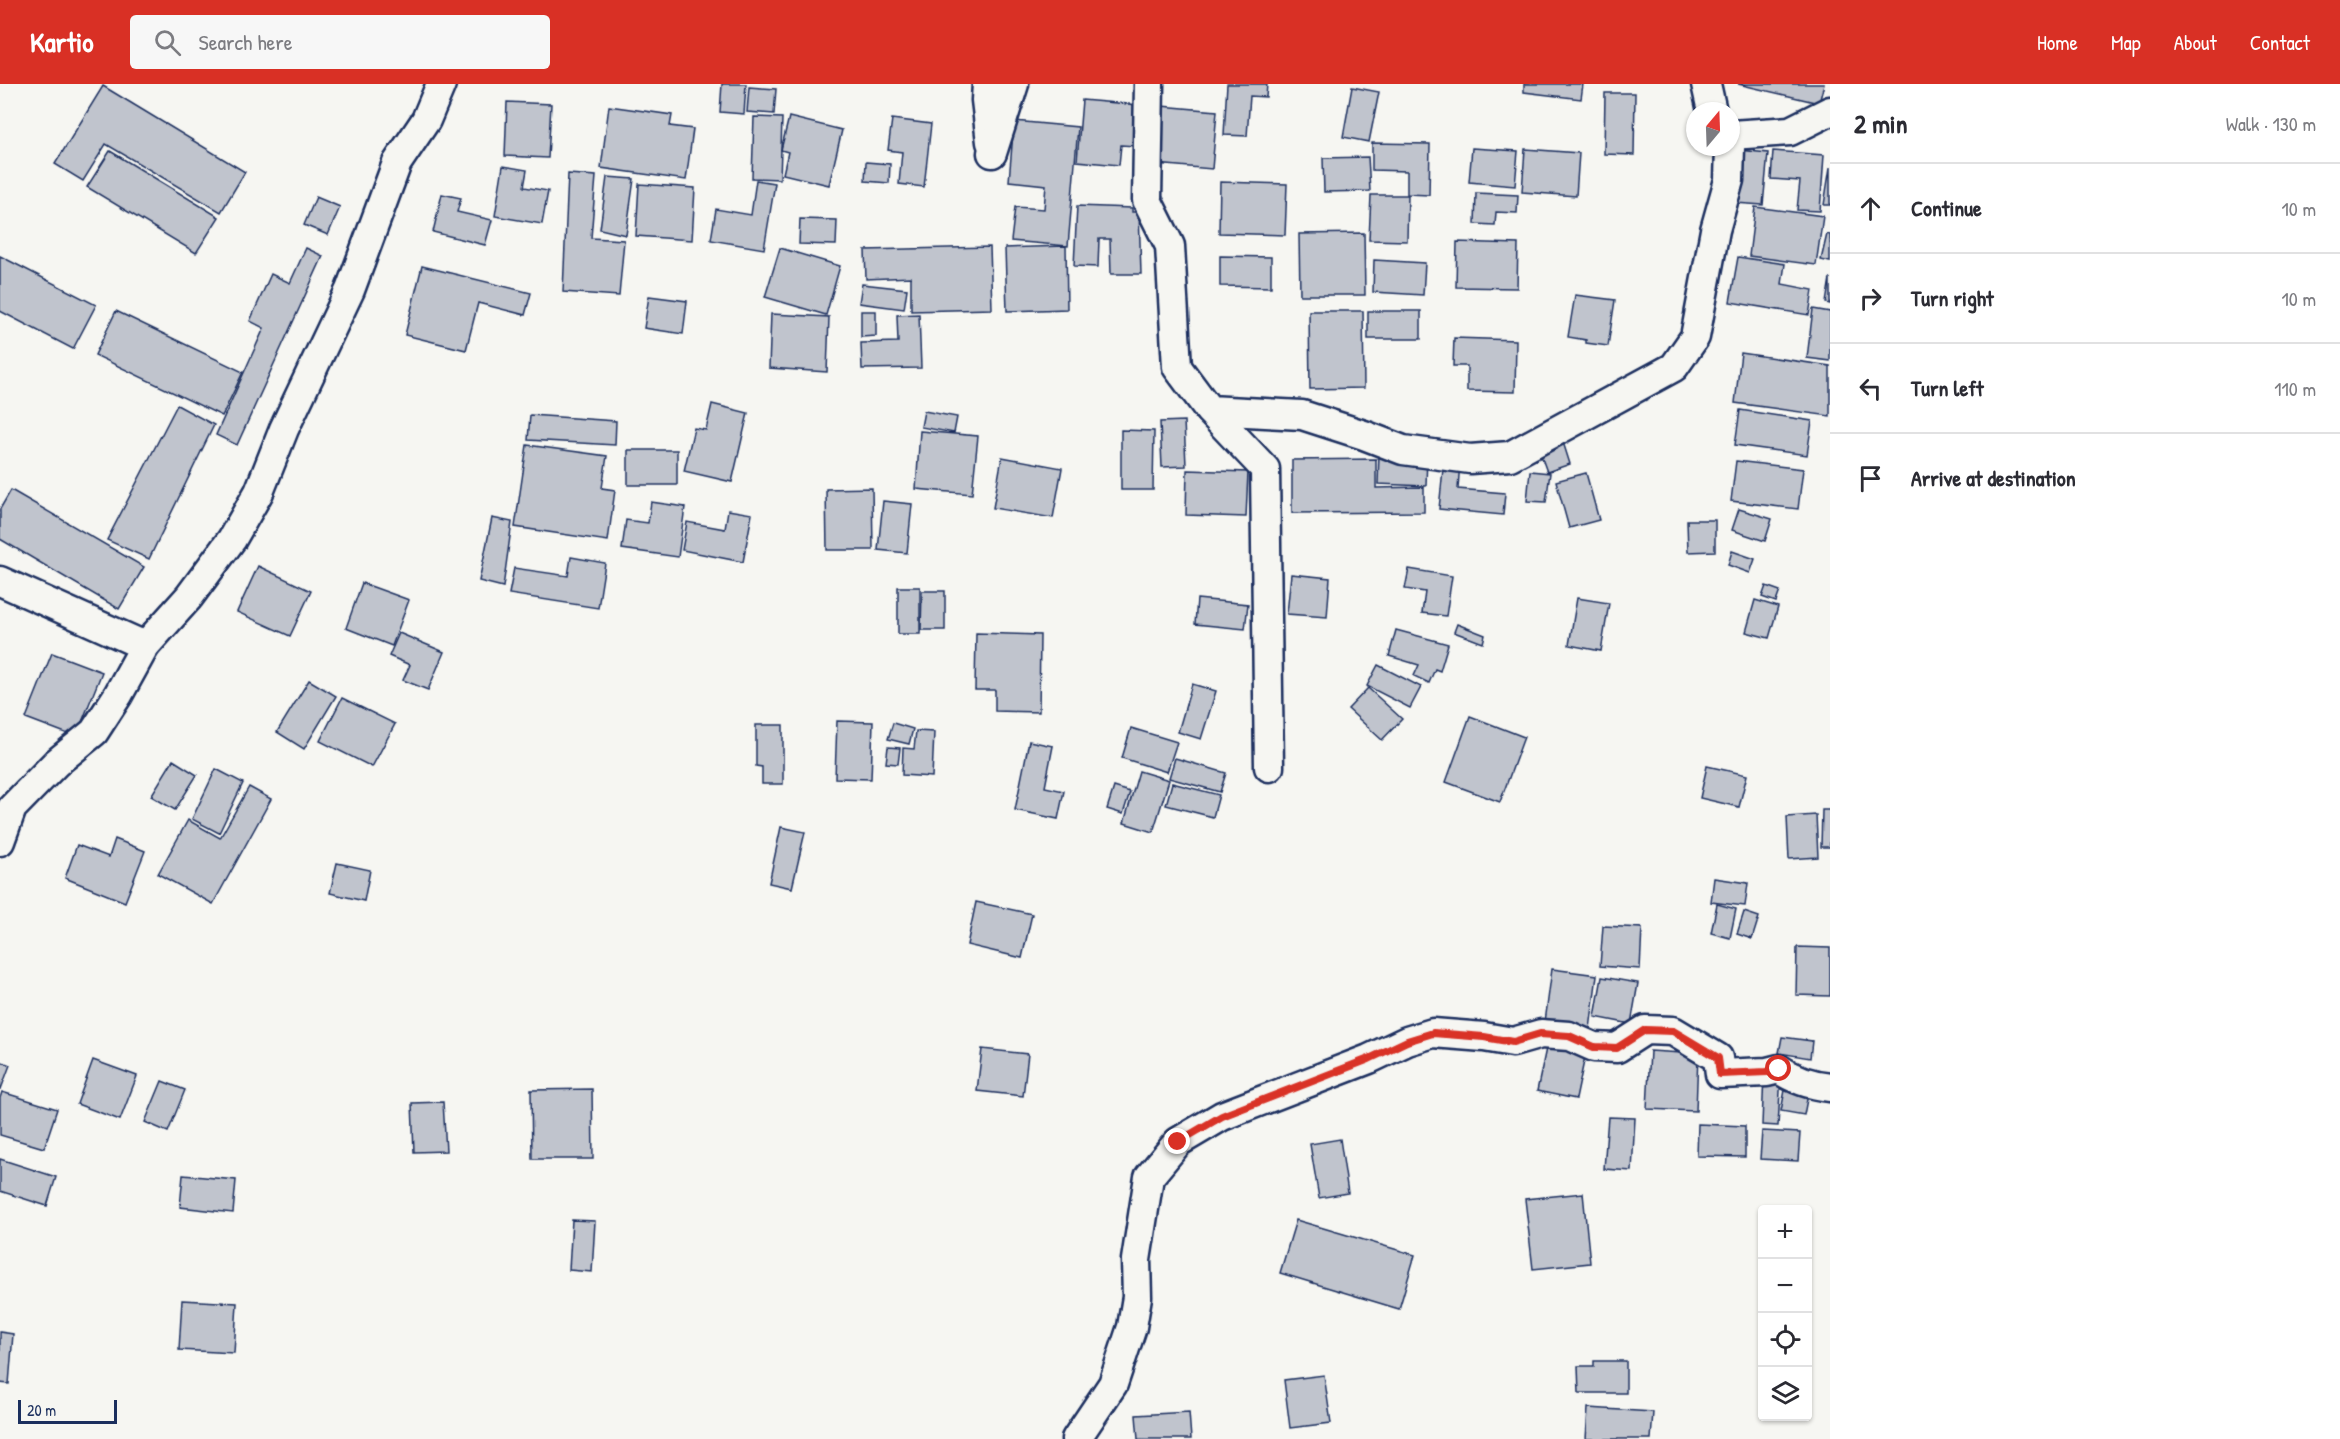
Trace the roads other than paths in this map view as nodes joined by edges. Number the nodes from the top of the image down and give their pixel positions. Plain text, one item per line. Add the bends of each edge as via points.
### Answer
1 (441, 84) edge
2 (987, 84) edge
3 (1014, 84) edge
4 (1149, 84) edge
5 (1706, 84) edge
6 (1710, 102) edge
7 (1830, 111) edge
8 (1740, 134) edge
9 (1723, 156) edge
10 (1730, 156) edge
11 (1729, 180) junction
12 (1209, 410) junction
13 (0, 581) edge
14 (145, 646) junction
15 (1269, 767) dead end
16 (0, 841) edge
17 (1825, 1093) edge
18 (1076, 1439) edge

1 - 14 street via 426,120 397,163 350,290 288,419 259,492 232,539 189,597
2 - 3 street via 992,153
4 - 12 street via 1147,200 1170,246 1177,367
5 - 6 street
7 - 8 street via 1791,131
9 - 11 street
10 - 11 street
11 - 12 street via 1715,230 1695,337 1674,367 1510,456 1470,459 1403,450 1302,415
12 - 15 street via 1265,469
13 - 14 street
14 - 16 street via 94,732 56,763 12,808
17 - 18 street via 1779,1069 1720,1074 1718,1058 1673,1031 1645,1030 1617,1048 1594,1047 1569,1036 1540,1034 1513,1042 1433,1033 1222,1116 1178,1142 1149,1178 1136,1260 1137,1297 1132,1327 1113,1384

